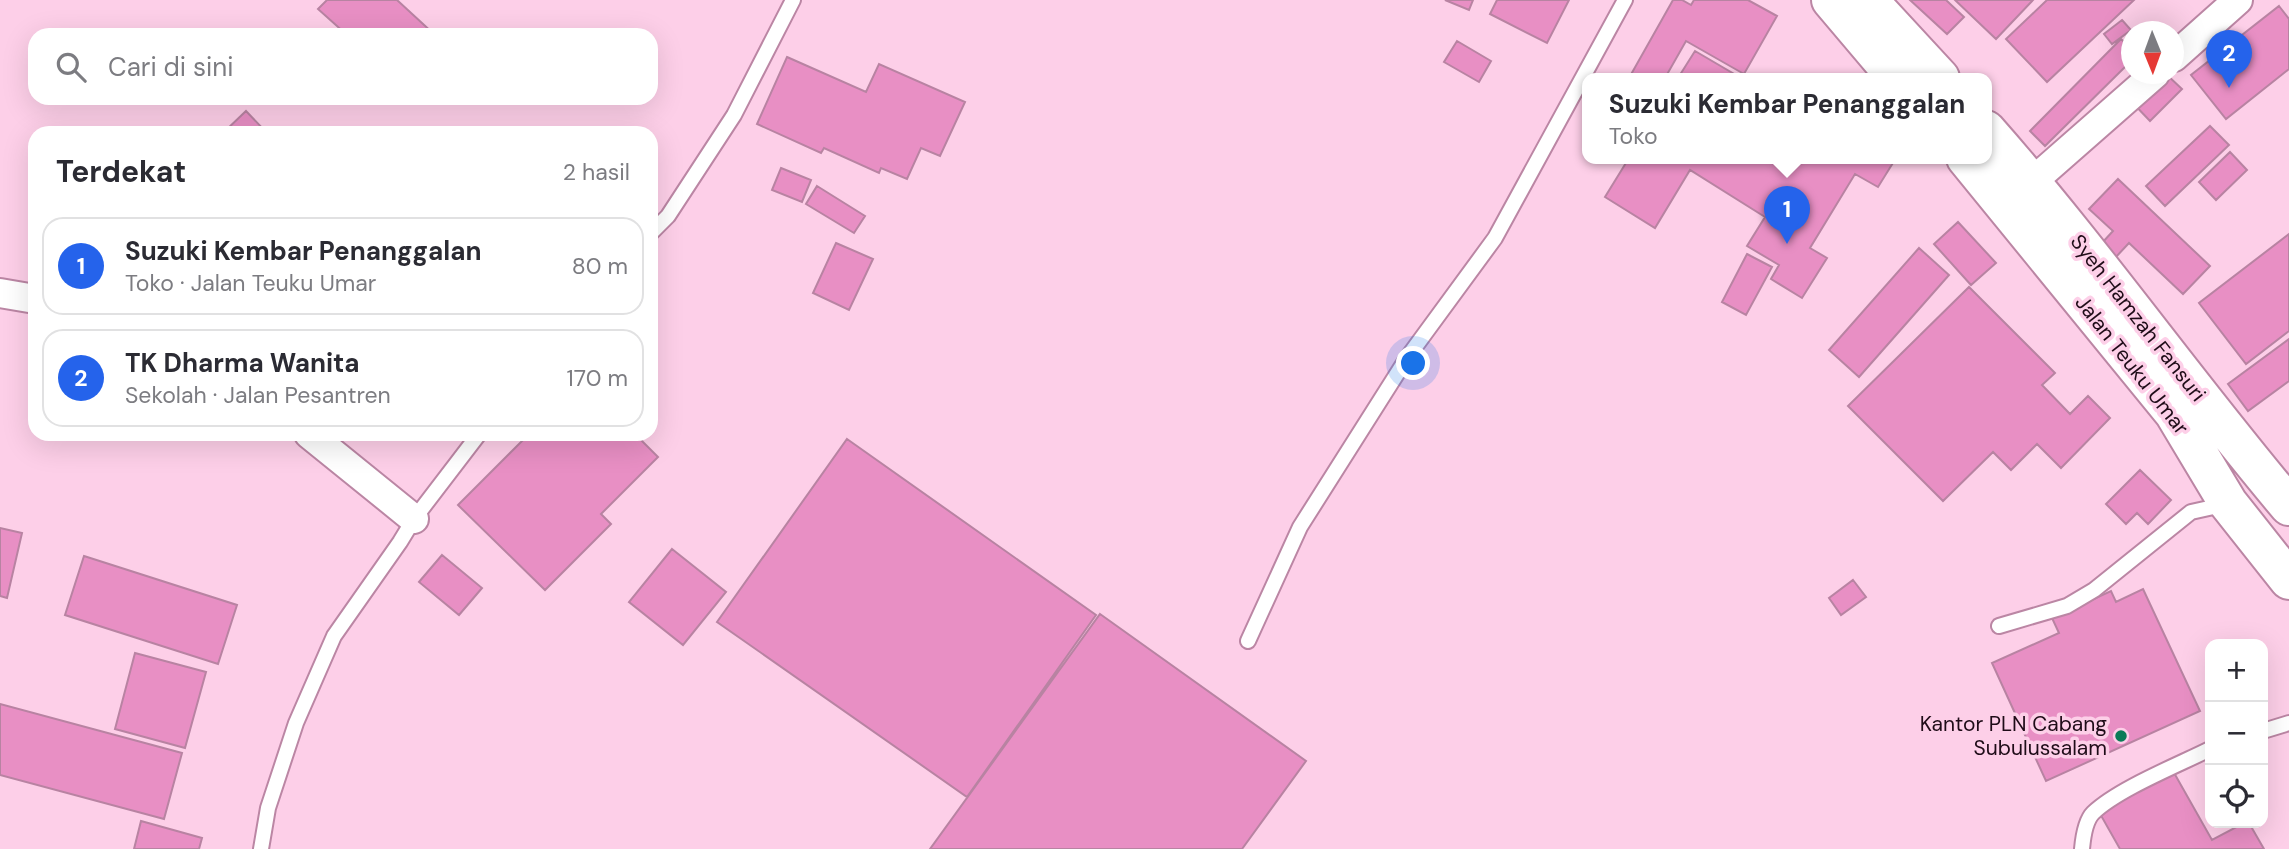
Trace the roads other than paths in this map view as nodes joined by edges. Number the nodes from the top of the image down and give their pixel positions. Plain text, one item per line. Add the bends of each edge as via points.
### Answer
1 (793, 0) edge
2 (1625, 0) edge
3 (1831, 0) edge
4 (1868, 0) edge
5 (2238, 0) edge
6 (2184, 48) edge
7 (1585, 73) edge
8 (1893, 73) edge
9 (1936, 73) edge
10 (1582, 79) edge
11 (2144, 84) edge
12 (1992, 137) edge
13 (1971, 164) edge
14 (2032, 182) junction
15 (658, 226) edge
16 (0, 293) edge
17 (28, 298) edge
18 (318, 441) edge
19 (474, 441) edge
20 (2228, 503) junction
21 (2289, 506) edge
22 (414, 519) junction
23 (2289, 580) edge
24 (1998, 625) dead end
25 (1248, 641) dead end
26 (2288, 725) edge
27 (2268, 730) edge
28 (2205, 752) edge
29 (261, 849) edge
30 (2082, 849) edge

1 - 15 lane via 734,115
2 - 7 lane
3 - 8 highway
4 - 9 highway
5 - 6 street
10 - 25 lane via 1495,238 1407,358 1300,527
11 - 14 street
12 - 14 highway, Syeh Hamzah Fansuri
13 - 20 highway, Jalan Teuku Umar via 2174,413
14 - 21 highway, Syeh Hamzah Fansuri
16 - 17 street
18 - 22 street
19 - 22 lane
20 - 23 highway, Jalan Teuku Umar
20 - 24 lane via 2190,512 2094,590 2067,606
22 - 29 lane via 334,636 296,723 268,808
26 - 27 lane
28 - 30 lane via 2122,793 2091,814

